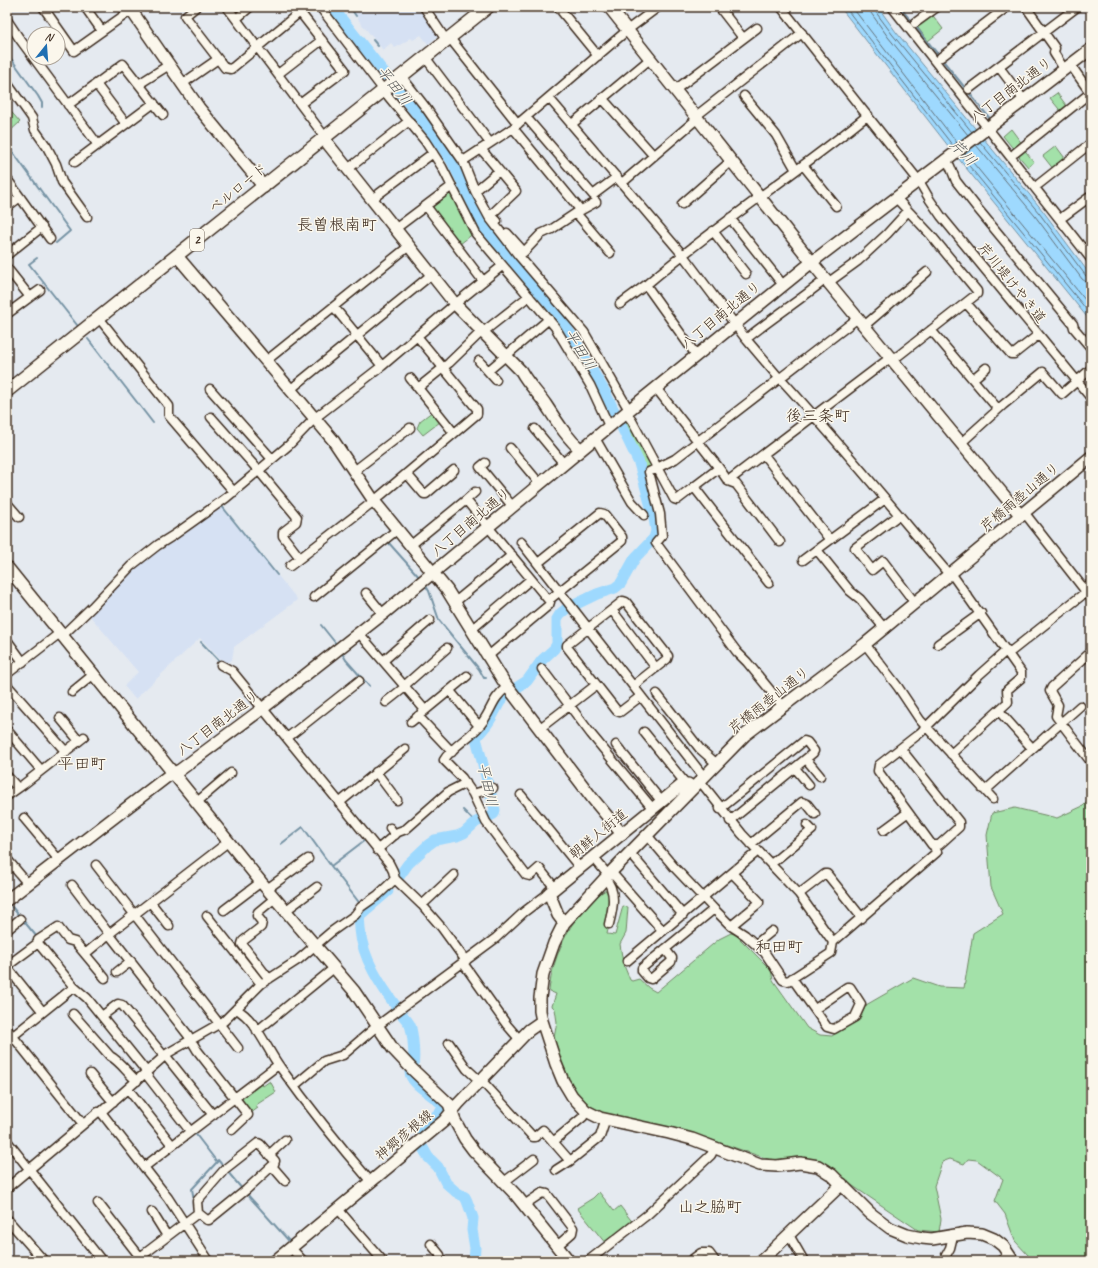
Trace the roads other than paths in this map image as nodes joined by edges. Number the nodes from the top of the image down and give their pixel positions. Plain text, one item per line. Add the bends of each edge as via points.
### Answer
1 (43, 7) edge
2 (85, 7) edge
3 (196, 7) edge
4 (226, 7) edge
5 (250, 7) edge
6 (320, 7) edge
7 (424, 7) edge
8 (488, 7) edge
9 (558, 7) edge
10 (609, 7) edge
11 (658, 7) edge
12 (719, 7) edge
13 (781, 7) edge
14 (892, 7) edge
15 (937, 7) edge
16 (1007, 7) edge
17 (1026, 7) edge
18 (1077, 7) edge
19 (132, 8) edge
20 (298, 9) edge
21 (236, 19) junction
22 (7, 20) edge
23 (915, 23) dead end
24 (757, 28) dead end
25 (627, 30) junction
26 (102, 31) junction
27 (1044, 31) junction
28 (802, 33) junction
29 (743, 38) junction
30 (448, 39) junction
31 (322, 40) junction
32 (257, 47) junction
33 (1091, 49) edge
34 (598, 56) junction
35 (425, 57) junction
36 (941, 57) dead end
37 (218, 59) junction
38 (650, 59) junction
39 (169, 65) junction
40 (1067, 66) junction
41 (999, 67) junction
42 (278, 74) junction
43 (400, 77) junction
44 (7, 83) edge
45 (96, 84) junction
46 (139, 84) junction
47 (182, 84) junction
48 (385, 89) junction
49 (969, 89) dead end
50 (675, 90) junction
51 (1091, 93) edge
52 (744, 96) dead end
53 (549, 98) junction
54 (602, 98) junction
55 (1023, 99) junction
56 (154, 103) junction
57 (300, 104) junction
58 (68, 105) junction
59 (163, 115) dead end
60 (868, 115) junction
61 (526, 117) junction
62 (697, 117) junction
63 (409, 121) junction
64 (126, 124) junction
65 (572, 124) junction
66 (515, 126) junction
67 (986, 128) junction
68 (325, 137) junction
69 (490, 143) junction
70 (1091, 143) edge
71 (98, 145) junction
72 (481, 149) junction
73 (432, 152) junction
74 (1015, 153) dead end
75 (654, 156) junction
76 (947, 158) junction
77 (463, 161) junction
78 (732, 161) junction
79 (75, 162) dead end
80 (800, 168) junction
81 (348, 169) junction
82 (499, 171) junction
83 (7, 179) edge
84 (620, 180) junction
85 (919, 181) junction
86 (1039, 184) dead end
87 (452, 186) junction
88 (264, 187) junction
89 (475, 191) junction
90 (759, 196) junction
91 (1091, 196) edge
92 (20, 197) junction
93 (896, 198) junction
94 (372, 199) junction
95 (596, 202) dead end
96 (682, 204) dead end
97 (426, 206) junction
98 (836, 206) dead end
99 (7, 207) edge
100 (908, 211) junction
101 (578, 212) junction
102 (1064, 216) dead end
103 (87, 217) dead end
104 (730, 218) junction
105 (42, 227) junction
106 (395, 229) junction
107 (713, 231) junction
108 (50, 239) dead end
109 (409, 246) junction
110 (610, 253) dead end
111 (682, 254) junction
112 (7, 255) edge
113 (177, 256) junction
114 (1091, 259) edge
115 (812, 262) junction
116 (502, 266) junction
117 (7, 268) edge
118 (927, 272) dead end
119 (746, 274) dead end
120 (431, 275) junction
121 (483, 281) junction
122 (828, 281) junction
123 (646, 285) junction
124 (783, 285) junction
125 (40, 290) dead end
126 (529, 296) junction
127 (30, 297) junction
128 (966, 303) junction
129 (455, 304) junction
130 (620, 304) dead end
131 (334, 307) junction
132 (7, 314) edge
133 (99, 318) junction
134 (549, 319) junction
135 (861, 322) junction
136 (735, 324) junction
137 (932, 330) junction
138 (483, 332) junction
139 (357, 335) junction
140 (1038, 335) junction
141 (418, 336) junction
142 (746, 339) junction
143 (1091, 348) edge
144 (506, 355) junction
145 (696, 355) junction
146 (890, 358) junction
147 (266, 361) junction
148 (479, 361) dead end
149 (382, 366) junction
150 (444, 367) junction
151 (986, 368) dead end
152 (1091, 369) edge
153 (488, 370) junction
154 (410, 378) dead end
155 (780, 379) junction
156 (973, 379) junction
157 (496, 380) dead end
158 (1077, 381) junction
159 (210, 388) dead end
160 (418, 388) junction
161 (656, 388) junction
162 (291, 389) junction
163 (7, 391) edge
164 (1091, 398) edge
165 (998, 409) junction
166 (626, 412) junction
167 (815, 416) junction
168 (211, 417) dead end
169 (315, 418) junction
170 (611, 425) junction
171 (410, 428) dead end
172 (535, 429) dead end
173 (454, 433) junction
174 (595, 438) junction
175 (698, 442) junction
176 (961, 443) junction
177 (510, 448) dead end
178 (581, 450) junction
179 (764, 455) junction
180 (1091, 457) edge
181 (272, 460) junction
182 (485, 463) dead end
183 (564, 464) junction
184 (658, 468) junction
185 (719, 468) junction
186 (259, 470) junction
187 (454, 470) dead end
188 (354, 471) junction
189 (407, 474) junction
190 (728, 481) junction
191 (540, 484) junction
192 (694, 487) junction
193 (234, 492) junction
194 (475, 492) dead end
195 (885, 499) junction
196 (466, 500) junction
197 (374, 501) junction
198 (7, 503) edge
199 (513, 507) junction
200 (644, 515) dead end
201 (899, 515) junction
202 (1021, 516) junction
203 (19, 517) dead end
204 (488, 528) junction
205 (398, 529) junction
206 (830, 540) junction
207 (522, 542) dead end
208 (780, 542) dead end
209 (411, 545) junction
210 (817, 550) junction
211 (512, 555) junction
212 (300, 558) junction
213 (803, 560) dead end
214 (538, 563) junction
215 (290, 566) dead end
216 (7, 567) edge
217 (433, 573) junction
218 (951, 573) junction
219 (531, 579) junction
220 (769, 582) dead end
221 (1091, 584) edge
222 (560, 590) junction
223 (366, 593) dead end
224 (1087, 593) edge
225 (314, 597) dead end
226 (549, 600) junction
227 (455, 602) junction
228 (916, 603) junction
229 (612, 610) junction
230 (981, 613) junction
231 (383, 614) junction
232 (430, 620) dead end
233 (588, 628) junction
234 (885, 629) junction
235 (471, 630) junction
236 (359, 633) junction
237 (61, 634) junction
238 (7, 640) edge
239 (865, 644) junction
240 (938, 644) dead end
241 (447, 648) dead end
242 (1008, 652) junction
243 (1091, 652) edge
244 (487, 657) junction
245 (383, 661) junction
246 (23, 662) junction
247 (221, 665) dead end
248 (656, 668) junction
249 (542, 669) dead end
250 (7, 674) edge
251 (94, 674) junction
252 (467, 676) dead end
253 (359, 681) dead end
254 (7, 685) edge
255 (596, 685) junction
256 (404, 686) junction
257 (633, 686) junction
258 (507, 687) junction
259 (450, 691) junction
260 (72, 692) dead end
261 (657, 694) dead end
262 (641, 696) junction
263 (386, 702) dead end
264 (569, 705) junction
265 (783, 706) junction
266 (1080, 706) dead end
267 (262, 709) junction
268 (999, 711) junction
269 (422, 713) junction
270 (60, 718) dead end
271 (411, 722) dead end
272 (1061, 722) junction
273 (479, 726) junction
274 (926, 727) junction
275 (539, 729) junction
276 (7, 730) edge
277 (644, 732) dead end
278 (287, 738) junction
279 (616, 745) dead end
280 (1032, 748) junction
281 (405, 749) dead end
282 (901, 749) junction
283 (66, 752) junction
284 (452, 752) junction
285 (951, 754) junction
286 (806, 759) junction
287 (1091, 762) edge
288 (717, 764) junction
289 (795, 768) junction
290 (41, 770) junction
291 (376, 772) junction
292 (173, 773) junction
293 (230, 773) dead end
294 (7, 776) edge
295 (820, 776) dead end
296 (696, 783) junction
297 (466, 784) junction
298 (809, 785) dead end
299 (18, 788) junction
300 (490, 788) dead end
301 (984, 789) junction
302 (473, 794) junction
303 (521, 795) dead end
304 (7, 796) edge
305 (993, 799) dead end
306 (397, 800) dead end
307 (197, 802) junction
308 (662, 802) junction
309 (339, 803) junction
310 (720, 808) junction
311 (653, 809) junction
312 (907, 813) junction
313 (815, 814) dead end
314 (24, 818) dead end
315 (730, 821) junction
316 (807, 825) dead end
317 (884, 830) dead end
318 (622, 834) junction
319 (647, 835) junction
320 (228, 842) junction
321 (751, 844) junction
322 (935, 845) junction
323 (377, 850) junction
324 (758, 851) junction
325 (630, 853) junction
326 (308, 858) dead end
327 (594, 858) junction
328 (7, 859) edge
329 (59, 860) junction
330 (771, 864) junction
331 (96, 865) dead end
332 (580, 868) junction
333 (732, 873) junction
334 (454, 875) dead end
335 (608, 875) junction
336 (395, 879) junction
337 (28, 884) junction
338 (72, 885) dead end
339 (264, 885) junction
340 (317, 887) dead end
341 (552, 891) junction
342 (799, 894) junction
343 (274, 898) junction
344 (703, 898) junction
345 (7, 900) edge
346 (151, 903) junction
347 (422, 905) junction
348 (714, 909) junction
349 (224, 910) dead end
350 (285, 910) junction
351 (134, 915) junction
352 (683, 915) junction
353 (207, 916) dead end
354 (862, 918) junction
355 (20, 919) dead end
356 (564, 923) junction
357 (609, 924) dead end
358 (169, 926) dead end
359 (731, 926) junction
360 (7, 930) edge
361 (663, 931) junction
362 (772, 931) dead end
363 (109, 934) junction
364 (833, 942) junction
365 (38, 943) junction
366 (756, 944) junction
367 (314, 946) junction
368 (665, 949) dead end
369 (85, 954) junction
370 (131, 961) junction
371 (627, 961) dead end
372 (464, 962) junction
373 (7, 967) edge
374 (334, 968) junction
375 (117, 972) dead end
376 (105, 978) dead end
377 (792, 978) junction
378 (269, 979) junction
379 (261, 984) junction
380 (74, 987) junction
381 (236, 1009) junction
382 (815, 1009) junction
383 (43, 1012) junction
384 (73, 1014) dead end
385 (102, 1016) junction
386 (542, 1021) junction
387 (220, 1024) junction
388 (377, 1026) junction
389 (7, 1029) edge
390 (257, 1030) junction
391 (13, 1036) junction
392 (191, 1039) junction
393 (520, 1040) junction
394 (449, 1043) dead end
395 (238, 1048) dead end
396 (165, 1056) junction
397 (278, 1065) junction
398 (146, 1072) junction
399 (90, 1074) dead end
400 (137, 1081) junction
401 (480, 1081) junction
402 (294, 1086) junction
403 (128, 1089) junction
404 (235, 1099) junction
405 (113, 1102) junction
406 (452, 1111) junction
407 (101, 1112) junction
408 (586, 1112) junction
409 (212, 1115) junction
410 (606, 1119) junction
411 (83, 1124) junction
412 (232, 1130) dead end
413 (190, 1131) junction
414 (286, 1140) dead end
415 (7, 1141) edge
416 (553, 1142) junction
417 (172, 1145) junction
418 (715, 1147) junction
419 (269, 1154) junction
420 (534, 1159) dead end
421 (570, 1161) junction
422 (272, 1166) junction
423 (144, 1167) junction
424 (30, 1170) junction
425 (556, 1170) dead end
426 (285, 1182) dead end
427 (370, 1182) junction
428 (504, 1182) junction
429 (842, 1184) junction
430 (7, 1188) edge
431 (98, 1203) dead end
432 (524, 1205) junction
433 (338, 1209) junction
434 (152, 1212) dead end
435 (198, 1213) junction
436 (7, 1219) edge
437 (185, 1224) junction
438 (789, 1235) junction
439 (167, 1236) junction
440 (953, 1236) junction
441 (431, 1244) dead end
442 (557, 1246) junction
443 (292, 1248) junction
444 (1011, 1258) edge
445 (137, 1259) edge
446 (44, 1261) edge
447 (102, 1261) edge
448 (209, 1261) edge
449 (275, 1261) edge
450 (302, 1261) edge
451 (383, 1261) edge
452 (441, 1261) edge
453 (569, 1261) edge
454 (588, 1261) edge
455 (690, 1261) edge
456 (715, 1261) edge
457 (761, 1261) edge
458 (804, 1261) edge
459 (943, 1261) edge
460 (1000, 1261) edge

1 - 26 street via 74,51
2 - 26 street
3 - 37 street via 185,16
4 - 21 street
5 - 21 street
6 - 48 street
7 - 30 street
8 - 30 main road, ベルロード / 2
9 - 34 street
10 - 25 street
11 - 25 street
12 - 29 street
13 - 28 street, 芹川堤けやき道
14 - 67 street
15 - 23 street
16 - 36 street
17 - 27 street
18 - 27 street
19 - 26 street
19 - 39 street
20 - 31 street
20 - 32 street
21 - 32 street
22 - 58 street
24 - 29 street
25 - 34 street
25 - 38 street
27 - 40 street via 1055,48 1054,53
27 - 41 street
28 - 60 street, 芹川堤けやき道
28 - 62 street
29 - 50 street
30 - 35 main road, ベルロード / 2
30 - 66 street
31 - 42 street
31 - 57 street via 345,70
32 - 37 street via 231,69 225,68
32 - 42 street
33 - 40 street, 八丁目南北通り
34 - 53 street
35 - 43 main road, ベルロード / 2
35 - 69 street
37 - 47 street
38 - 50 street
38 - 54 street
39 - 46 street
39 - 47 street
40 - 51 street
40 - 55 street, 八丁目南北通り
41 - 49 street
41 - 55 street
42 - 57 street
43 - 48 main road, ベルロード / 2
43 - 77 street via 426,108
44 - 103 street via 32,118 35,130 50,152 62,182
45 - 46 street via 124,64
45 - 58 street
45 - 64 street
46 - 56 street
47 - 88 street
48 - 63 street
48 - 68 main road, ベルロード / 2
50 - 62 street
51 - 74 street
52 - 80 street
53 - 61 street
53 - 65 street
54 - 65 street
54 - 75 street
55 - 67 street, 八丁目南北通り
56 - 59 street
56 - 64 street
57 - 68 street
58 - 71 street
60 - 80 street
60 - 85 street, 芹川堤けやき道
61 - 66 street
61 - 84 street via 592,195
62 - 75 street
62 - 78 street
63 - 73 street
63 - 81 street
64 - 71 street
65 - 84 street
66 - 69 street
66 - 101 street via 578,207
67 - 76 street, 八丁目南北通り
67 - 114 street
68 - 81 street
68 - 88 main road, ベルロード / 2
69 - 72 street
70 - 86 street
71 - 79 street
72 - 77 street
72 - 82 street
73 - 87 street
73 - 94 street
75 - 84 street
76 - 85 street, 八丁目南北通り
76 - 143 street via 956,181
77 - 89 street
78 - 90 street
78 - 96 street
80 - 90 street
80 - 98 street
81 - 94 street
82 - 89 street
82 - 101 street via 516,191 491,215 524,252 541,234
83 - 92 street
84 - 111 street
85 - 93 street, 八丁目南北通り
85 - 140 street, 芹川堤けやき道 via 941,216
87 - 97 street
87 - 116 street via 476,234
88 - 113 main road, ベルロード / 2
89 - 166 street via 488,217 584,332
90 - 104 street
90 - 115 street
91 - 102 street
92 - 99 street
92 - 105 street
93 - 100 street
93 - 115 street, 八丁目南北通り
94 - 106 street
95 - 101 street
97 - 106 street
97 - 121 street
100 - 122 street via 858,261
100 - 128 street via 977,292
101 - 110 street
104 - 107 street
104 - 124 street
105 - 108 street
105 - 112 street
106 - 109 street
107 - 111 street
107 - 119 street
109 - 120 street
109 - 131 street
111 - 123 street
111 - 136 street
113 - 133 main road, ベルロード / 2
113 - 147 street
115 - 122 street
115 - 124 street, 八丁目南北通り
116 - 121 street
116 - 126 street
117 - 127 street
118 - 135 street
120 - 129 street
120 - 139 street
121 - 129 street
122 - 135 street
122 - 142 street via 769,320
123 - 130 street
123 - 145 street
124 - 136 street, 八丁目南北通り
125 - 127 street
126 - 134 street
126 - 138 street
127 - 132 street
128 - 137 street
128 - 140 street via 1011,354
129 - 138 street
129 - 141 street
131 - 139 street
131 - 147 street
133 - 163 main road, ベルロード / 2
133 - 193 street via 169,406 169,416
134 - 144 street
134 - 170 street via 572,353
135 - 146 street
135 - 155 street
136 - 142 street
136 - 145 street, 八丁目南北通り
137 - 146 street via 898,356
137 - 156 street
138 - 144 street
138 - 150 street
139 - 149 street
139 - 162 street
140 - 158 street, 芹川堤けやき道
141 - 149 street
141 - 150 street
142 - 155 street
144 - 153 street
144 - 178 street via 522,371 558,424
145 - 161 street, 八丁目南北通り
146 - 167 street
146 - 176 street
147 - 162 street
148 - 153 street
149 - 169 street
150 - 160 street
150 - 173 street via 477,409 477,414
151 - 156 street
152 - 158 street
153 - 157 street
154 - 160 street
155 - 167 street
155 - 175 street
156 - 165 street
158 - 164 street, 芹川堤けやき道
158 - 165 street via 1062,394 1043,372
159 - 181 street
160 - 173 street
161 - 166 street, 八丁目南北通り
161 - 175 street
162 - 169 street
165 - 176 street
166 - 170 street, 八丁目南北通り
166 - 184 street
167 - 179 street
167 - 195 street
168 - 186 street
169 - 181 street
169 - 188 street
170 - 174 street, 八丁目南北通り
171 - 188 street
172 - 183 street
173 - 189 street
174 - 178 street, 八丁目南北通り
174 - 200 street via 632,502
175 - 184 street
175 - 185 street
176 - 202 street
177 - 191 street
178 - 183 street, 八丁目南北通り
179 - 190 street
179 - 206 street
180 - 202 street, 芹橋雨壺山通り
181 - 186 street
182 - 199 street via 480,467
183 - 191 street, 八丁目南北通り
184 - 192 street via 674,499 677,500
184 - 265 street via 649,472 660,514 662,536 656,543 737,652
185 - 190 street
185 - 192 street
186 - 193 street
186 - 212 street via 297,517 296,522 283,532 283,536
187 - 189 street via 426,494
188 - 197 street
189 - 197 street
190 - 208 street via 736,484
191 - 199 street, 八丁目南北通り
192 - 220 street
193 - 237 street via 131,566 92,607
194 - 196 street
195 - 201 street
195 - 206 street
196 - 204 street
196 - 209 street
197 - 205 street
197 - 212 street
198 - 203 street
199 - 204 street, 八丁目南北通り
201 - 218 street via 947,572
201 - 228 street via 855,548 872,570 883,562
202 - 218 street, 芹橋雨壺山通り
202 - 224 street via 1027,516
204 - 211 street
204 - 217 street, 八丁目南北通り
205 - 209 street
205 - 225 street
206 - 210 street
207 - 214 street
209 - 217 street
210 - 213 street
210 - 234 street
211 - 219 street
211 - 227 street
212 - 215 street
214 - 222 street
214 - 222 street via 600,513 604,514 622,537 622,541
216 - 237 street
217 - 227 street
217 - 231 street, 八丁目南北通り
218 - 228 street, 芹橋雨壺山通り
218 - 230 street
219 - 226 street
219 - 235 street
221 - 224 street
222 - 226 street
222 - 233 street
223 - 231 street
224 - 242 street
226 - 244 street via 549,605
227 - 235 street
228 - 234 street, 芹橋雨壺山通り
229 - 233 street
229 - 248 street
229 - 248 street via 623,601 626,602 668,656
230 - 240 street
230 - 242 street
231 - 236 street, 八丁目南北通り
232 - 245 street
233 - 255 street via 567,647
233 - 257 street
234 - 239 street, 芹橋雨壺山通り
235 - 244 street
236 - 245 street
236 - 267 street, 八丁目南北通り
237 - 246 street
237 - 251 street
238 - 246 street
239 - 265 street, 芹橋雨壺山通り
239 - 274 street
241 - 256 street
242 - 268 street via 1022,675 1007,690 1008,702
242 - 274 street
243 - 272 street via 1050,691 1058,705 1056,716
244 - 258 street
245 - 256 street
246 - 250 street
247 - 267 street via 232,671
248 - 257 street
249 - 264 street
251 - 260 street
251 - 292 street
252 - 259 street
253 - 278 street
254 - 283 street
255 - 262 street via 620,712
255 - 264 street
256 - 263 street
256 - 269 street
257 - 262 street
258 - 273 street via 496,697
258 - 275 street
259 - 269 street
259 - 273 street
261 - 288 street via 700,749
262 - 296 street
264 - 275 street
264 - 311 street
265 - 288 street, 芹橋雨壺山通り via 745,735
266 - 272 street
267 - 278 street
267 - 292 street, 八丁目南北通り
268 - 280 street
268 - 285 street
269 - 271 street
269 - 284 street
270 - 283 street via 82,739
272 - 280 street
272 - 287 street
273 - 284 street
274 - 282 street
274 - 285 street
275 - 318 street
276 - 290 street
277 - 296 street
278 - 309 street
279 - 308 street
280 - 301 street
281 - 291 street
282 - 312 street via 879,765 878,771
282 - 322 street via 959,822 958,828 939,846
283 - 290 street
284 - 297 street via 444,760 458,772
285 - 301 street
286 - 289 street
286 - 295 street
286 - 310 street via 814,751 804,741
288 - 296 street, 芹橋雨壺山通り
289 - 298 street
289 - 315 street
290 - 299 street
291 - 306 street
291 - 309 street
292 - 307 street
292 - 329 street, 八丁目南北通り
293 - 307 street
294 - 299 street
296 - 308 street, 朝鮮人街道 via 683,784
296 - 310 street
296 - 319 street, 芹橋雨壺山通り
297 - 302 street
297 - 323 street via 448,792 406,828 392,832
299 - 304 street
300 - 302 street
301 - 305 street
302 - 341 street via 485,819 526,875 530,876 539,868
303 - 332 street
307 - 320 street
308 - 311 street, 朝鮮人街道
309 - 323 street
310 - 315 street
311 - 318 street, 朝鮮人街道
312 - 317 street
312 - 322 street via 932,845
313 - 321 street via 802,802
314 - 329 street
315 - 321 street
316 - 330 street via 812,830
318 - 327 street, 朝鮮人街道
319 - 325 street, 芹橋雨壺山通り
319 - 344 street
320 - 339 street
320 - 346 street
321 - 324 street
322 - 354 street via 937,852
323 - 336 street via 391,867
324 - 330 street
324 - 333 street
325 - 335 street, 芹橋雨壺山通り
325 - 352 street
326 - 339 street
327 - 332 street, 朝鮮人街道
327 - 335 street
328 - 337 street
329 - 337 street, 八丁目南北通り
330 - 342 street
331 - 351 street
332 - 341 street, 朝鮮人街道
333 - 344 street
333 - 359 street via 759,904
334 - 347 street
335 - 356 street, 芹橋雨壺山通り
335 - 357 street via 613,894
335 - 361 street
336 - 347 street
336 - 367 street via 355,915
337 - 345 street, 八丁目南北通り
338 - 363 street
339 - 343 street
339 - 349 street
340 - 350 street
341 - 356 street via 558,915
341 - 372 street
342 - 354 street via 827,874
342 - 364 street
343 - 350 street
343 - 378 street via 258,912 257,916 262,922 261,928 242,944
344 - 348 street
344 - 352 street
346 - 351 street
346 - 358 street
347 - 372 street via 442,928
348 - 359 street
348 - 368 street
350 - 367 street
351 - 363 street
351 - 387 street
352 - 361 street
353 - 379 street
354 - 364 street
355 - 360 street
356 - 386 street, 芹橋雨壺山通り via 543,974 540,998
359 - 366 street
361 - 371 street
362 - 366 street
363 - 369 street
363 - 370 street
364 - 377 street via 831,954
365 - 369 street via 38,940 58,927 68,940 75,942
365 - 373 street
365 - 380 street
366 - 377 street via 783,980 788,981
367 - 374 street
367 - 378 street
369 - 376 street
370 - 375 street
370 - 392 street
372 - 388 street
372 - 393 street via 507,1026
373 - 383 street
374 - 388 street
374 - 390 street
377 - 382 street
378 - 379 street
379 - 381 street
380 - 383 street
380 - 385 street
381 - 387 street
381 - 390 street via 245,1015
382 - 382 street via 847,987 850,987 862,1004 854,1018 834,1028 827,1027
383 - 391 street
384 - 400 street via 110,1056
385 - 396 street via 118,1004 122,1005
385 - 398 street
386 - 393 street, 神郷彦根線
386 - 408 street, 芹橋雨壺山通り via 563,1081
387 - 392 street
387 - 395 street
388 - 402 street via 343,1055 324,1061
388 - 406 street via 393,1049 446,1100
389 - 391 street
390 - 397 street
391 - 411 street
392 - 396 street
392 - 404 street
393 - 401 street, 神郷彦根線
394 - 401 street via 467,1069
396 - 398 street
396 - 409 street
397 - 402 street
397 - 404 street
398 - 400 street
398 - 413 street
399 - 405 street
400 - 403 street
401 - 406 street, 神郷彦根線
401 - 416 street via 533,1137 543,1130
402 - 427 street
403 - 405 street
403 - 417 street
404 - 409 street
404 - 412 street via 248,1115
405 - 407 street
406 - 427 street, 神郷彦根線 via 444,1121
406 - 428 street via 465,1139
407 - 411 street
407 - 423 street
408 - 410 street
408 - 416 street
409 - 413 street
410 - 418 street via 669,1133
410 - 421 street via 600,1137
411 - 424 street
413 - 417 street
414 - 419 street
415 - 424 street
416 - 421 street
417 - 423 street
418 - 429 street via 760,1165 800,1163 818,1166
418 - 454 street via 711,1155 647,1215
419 - 422 street via 275,1161
419 - 435 street via 258,1144 226,1169 197,1201
420 - 428 street
421 - 425 street
422 - 426 street
422 - 435 street via 209,1220
423 - 437 street
424 - 430 street
424 - 447 street
427 - 433 street, 神郷彦根線
428 - 432 street
429 - 438 street
429 - 440 street via 870,1212 890,1228 907,1236 932,1239
431 - 445 street
432 - 442 street
432 - 442 street via 542,1193 547,1194 573,1228 572,1233
433 - 443 street, 神郷彦根線
433 - 451 street
434 - 439 street
435 - 437 street
436 - 446 street
437 - 439 street
437 - 448 street
438 - 457 street
438 - 458 street
439 - 445 street
440 - 444 street via 967,1233 988,1236 1003,1246
440 - 459 street
441 - 452 street via 440,1255
442 - 453 street
443 - 449 street, 神郷彦根線
443 - 450 street
444 - 460 street
455 - 456 street via 701,1253 709,1253

